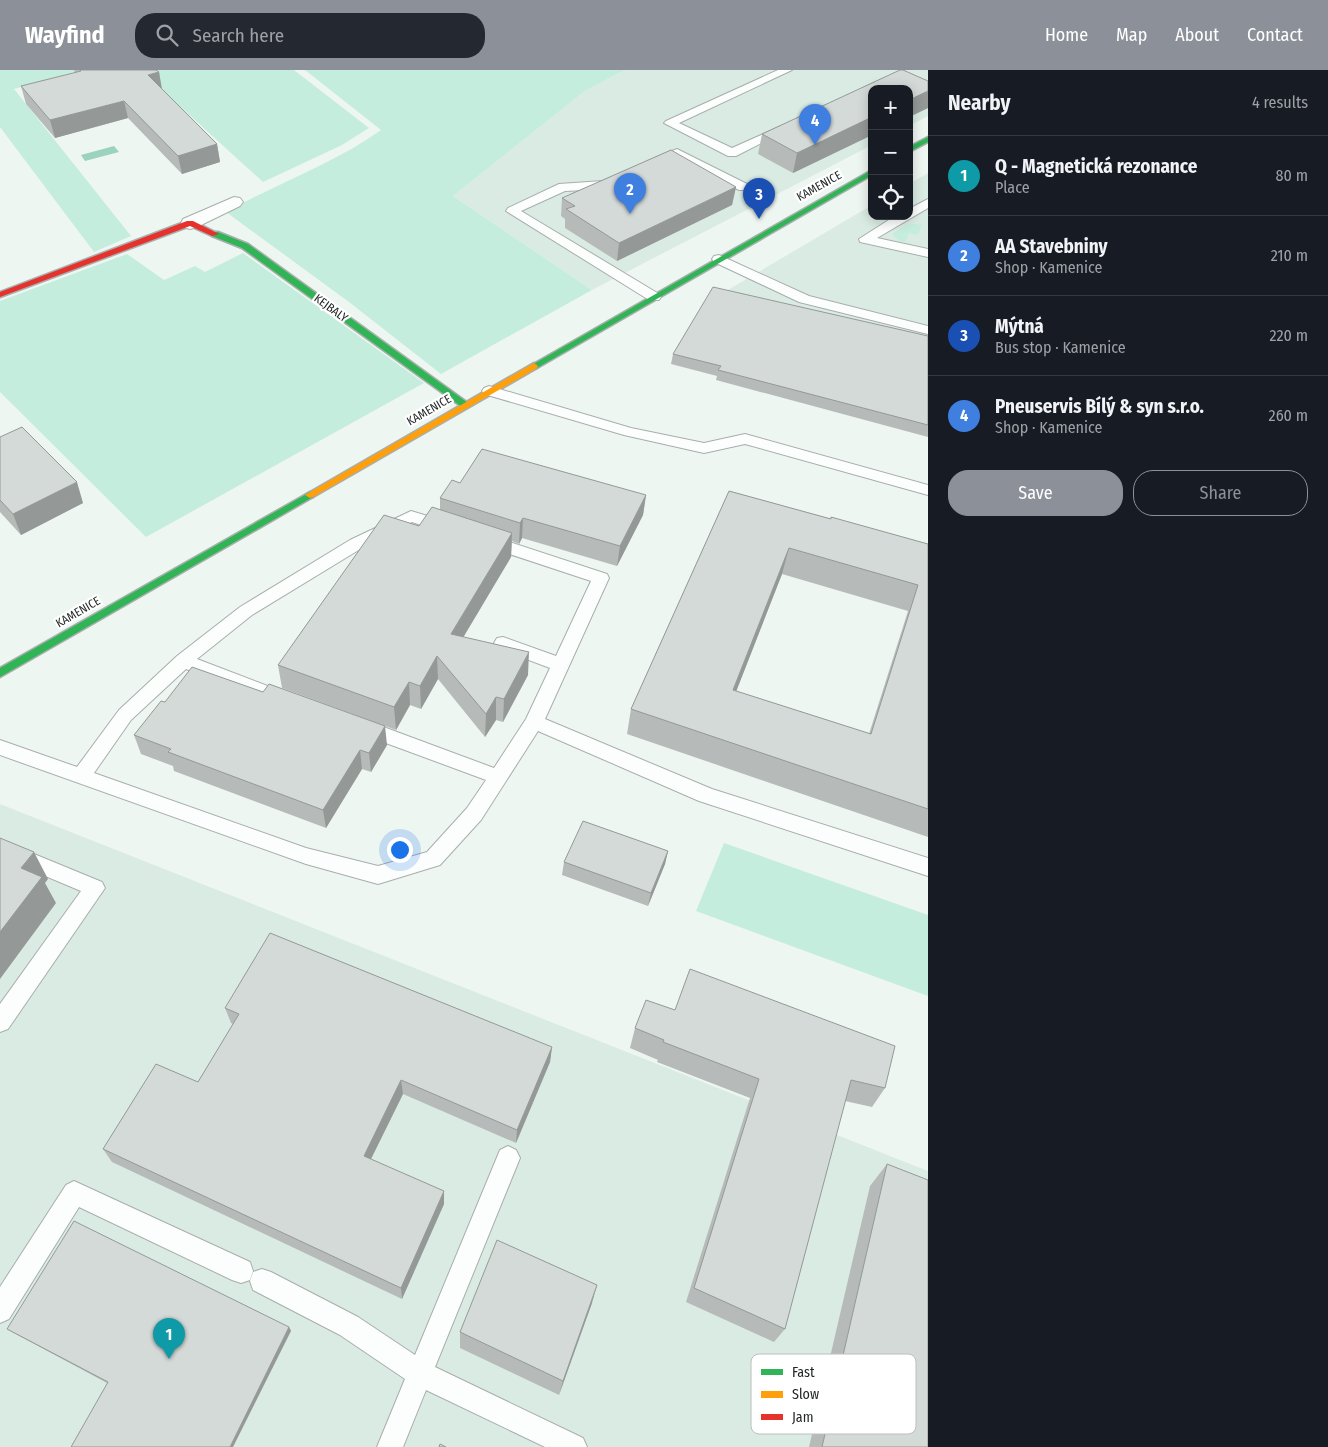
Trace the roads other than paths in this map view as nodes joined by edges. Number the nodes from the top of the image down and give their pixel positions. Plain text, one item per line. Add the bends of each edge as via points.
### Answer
1 (787, 70) edge
2 (795, 124) edge
3 (928, 139) edge
4 (913, 148) edge
5 (650, 165) edge
6 (868, 174) edge
7 (623, 177) edge
8 (743, 187) dead end
9 (234, 202) dead end
10 (928, 203) edge
11 (913, 212) edge
12 (898, 220) edge
13 (190, 223) junction
14 (928, 253) edge
15 (719, 259) junction
16 (0, 295) edge
17 (654, 297) junction
18 (928, 330) edge
19 (489, 391) junction
20 (465, 405) junction
21 (928, 490) edge
22 (503, 643) dead end
23 (183, 661) junction
24 (560, 665) junction
25 (0, 673) edge
26 (303, 706) edge
27 (348, 722) edge
28 (534, 722) junction
29 (0, 747) edge
30 (82, 776) junction
31 (498, 778) junction
32 (0, 848) edge
33 (928, 867) edge
34 (0, 1022) edge
35 (508, 1158) dead end
36 (0, 1310) edge
37 (420, 1374) junction
38 (390, 1447) edge
39 (574, 1447) edge

1 - 2 lane via 670,123 732,153
3 - 4 street
5 - 8 lane via 677,154
6 - 15 street, KAMENICE
7 - 17 lane via 605,185 562,187 512,211
9 - 13 street
10 - 11 lane
12 - 14 lane via 865,239
13 - 16 street
13 - 20 street, KEJBALY via 245,246
15 - 17 street, KAMENICE
15 - 18 lane via 804,299
17 - 19 street, KAMENICE
19 - 20 street, KAMENICE
19 - 21 lane via 629,432 704,448 745,439
20 - 25 street, KAMENICE
22 - 24 lane
23 - 24 lane via 246,611 356,544 411,516 600,578
23 - 26 lane
23 - 30 lane via 125,714
24 - 28 lane
27 - 31 lane
28 - 31 lane
28 - 33 lane via 706,795
29 - 30 lane
30 - 31 lane via 306,856 378,875 433,859 474,814
32 - 34 lane via 95,888
35 - 37 lane
36 - 37 lane via 74,1193 252,1276 349,1326
37 - 38 lane
37 - 39 lane

